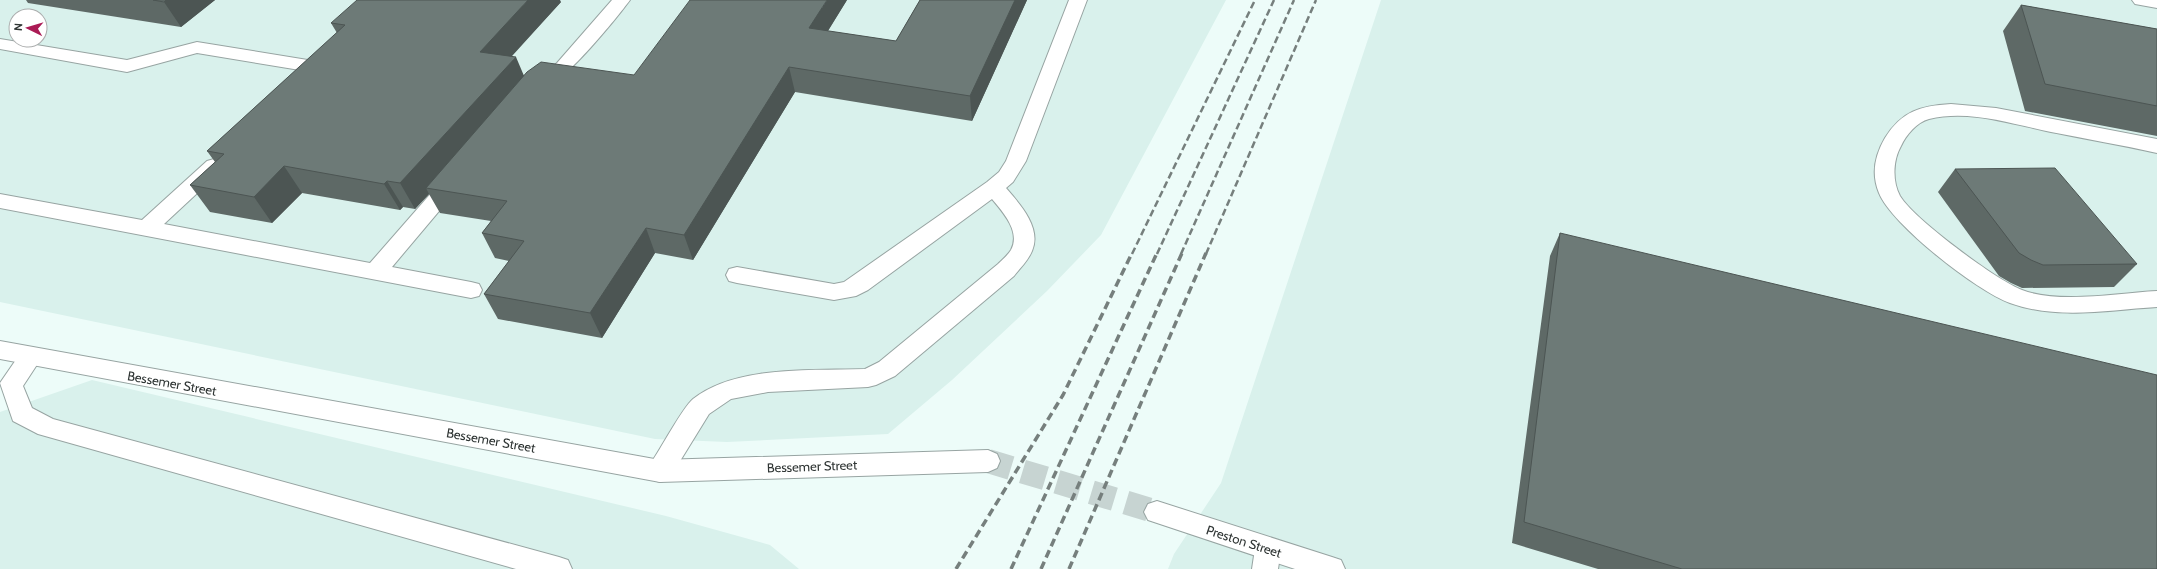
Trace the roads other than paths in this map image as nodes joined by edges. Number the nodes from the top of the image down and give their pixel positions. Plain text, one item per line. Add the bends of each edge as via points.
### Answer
1 (621, 0) edge
2 (1078, 0) edge
3 (2141, 0) edge
4 (2157, 3) edge
5 (0, 44) edge
6 (297, 89) edge
7 (530, 92) edge
8 (2157, 146) edge
9 (227, 154) edge
10 (468, 164) edge
11 (994, 187) junction
12 (0, 201) edge
13 (146, 229) junction
14 (375, 272) junction
15 (737, 275) dead end
16 (471, 290) dead end
17 (2157, 298) edge
18 (0, 350) edge
19 (30, 357) junction
20 (988, 461) tunnel mouth
21 (660, 471) junction
22 (1157, 512) tunnel mouth
23 (1267, 559) edge
24 (559, 569) edge
25 (1332, 569) edge

1 - 7 street via 563,67
2 - 11 street via 1016,161 1006,177
3 - 4 street
5 - 6 street via 127,66 197,47 320,68
8 - 17 street via 1983,112 1952,109 1920,114 1900,130 1888,150 1883,173 1892,200 1912,223 1994,286 2016,297 2048,304 2092,304
9 - 13 street
10 - 14 street
11 - 15 street via 860,284 848,290 834,292
11 - 21 street via 1017,216 1024,232 1022,250 1006,270 887,369 868,378 768,383 725,391 700,407
12 - 13 street
13 - 14 street
14 - 16 street
18 - 19 street, Bessemer Street
19 - 21 street, Bessemer Street
19 - 24 street via 11,385 22,414 47,427
20 - 21 street, Bessemer Street
22 - 23 street, Preston Street
23 - 25 street, Preston Street

